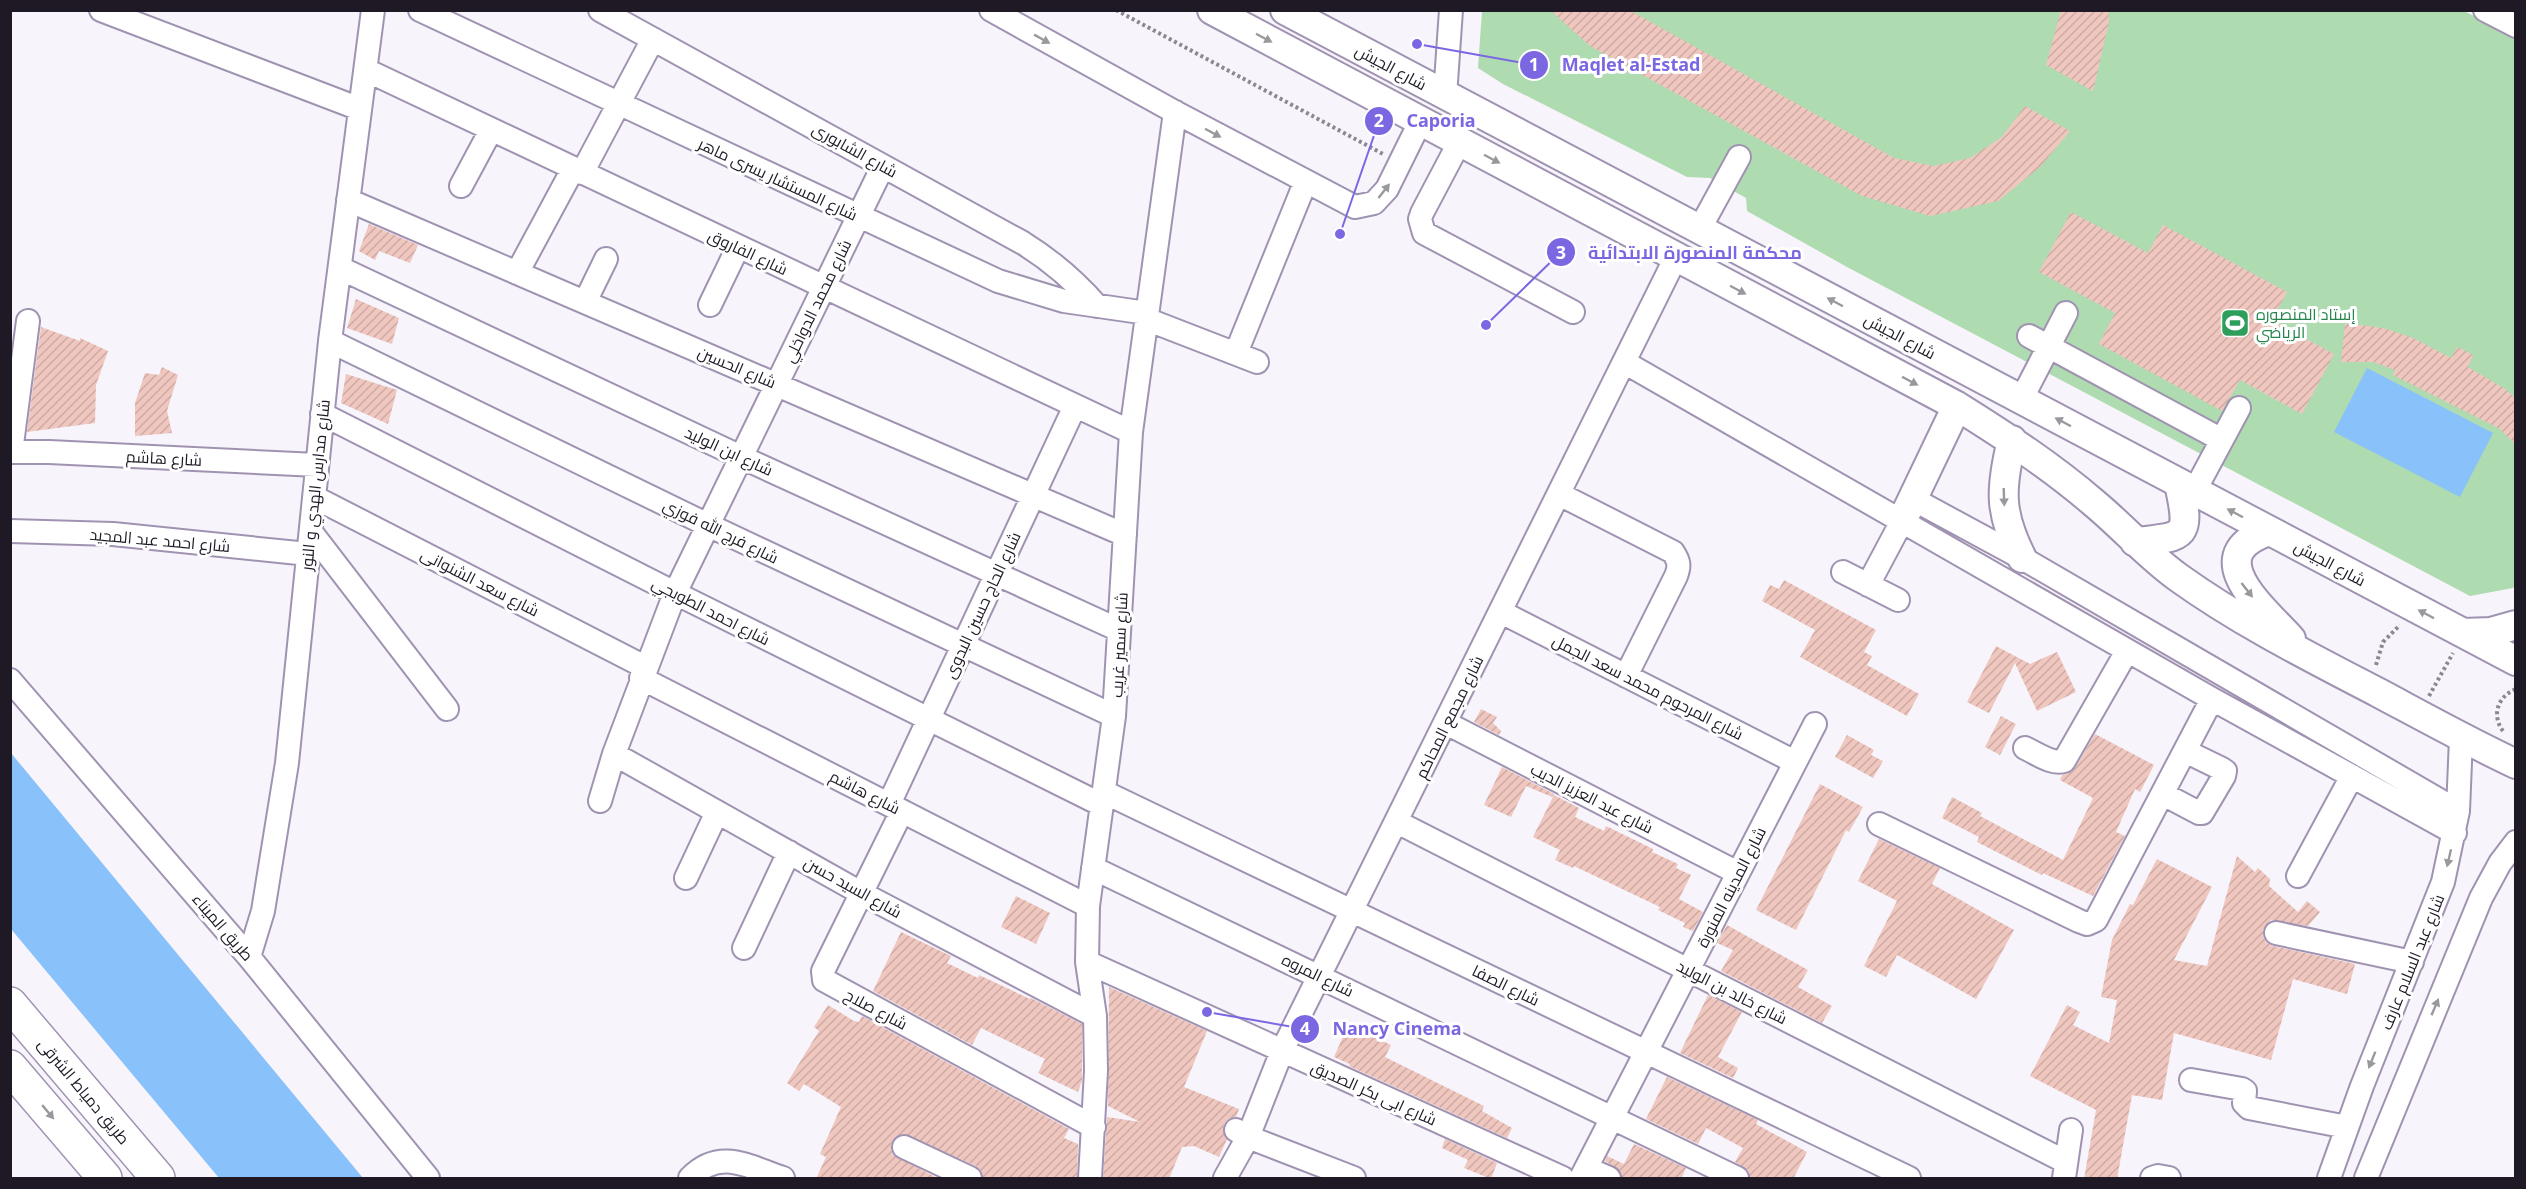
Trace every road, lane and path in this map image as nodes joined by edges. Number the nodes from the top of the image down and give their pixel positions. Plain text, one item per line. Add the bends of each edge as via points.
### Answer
1 (101, 10) edge
2 (373, 10) edge
3 (420, 10) edge
4 (600, 10) edge
5 (991, 10) edge
6 (1116, 10) edge
7 (1212, 10) edge
8 (1285, 10) edge
9 (1451, 10) edge
10 (2485, 10) edge
11 (2516, 26) edge
12 (653, 39) junction
13 (366, 70) junction
14 (1445, 96) junction
15 (618, 105) junction
16 (360, 109) junction
17 (1175, 112) junction
18 (1421, 120) junction
19 (491, 130) junction
20 (1460, 141) junction
21 (1739, 157) dead end
22 (1400, 163) junction
23 (883, 166) junction
24 (577, 171) junction
25 (1305, 183) junction
26 (461, 186) dead end
27 (348, 200) junction
28 (858, 216) junction
29 (1699, 230) junction
30 (738, 247) junction
31 (1676, 257) junction
32 (606, 260) dead end
33 (340, 268) junction
34 (517, 273) junction
35 (824, 287) junction
36 (585, 302) junction
37 (710, 305) dead end
38 (1097, 306) junction
39 (1573, 312) dead end
40 (2066, 313) dead end
41 (1146, 316) junction
42 (28, 321) dead end
43 (330, 341) junction
44 (2039, 341) junction
45 (1236, 353) junction
46 (1257, 362) dead end
47 (1624, 362) junction
48 (16, 371) edge
49 (777, 384) junction
50 (2021, 400) junction
51 (1075, 406) junction
52 (1957, 406) junction
53 (2239, 408) dead end
54 (322, 414) junction
55 (1131, 432) junction
56 (2012, 440) junction
57 (2222, 440) junction
58 (11, 452) edge
59 (741, 457) junction
60 (317, 465) junction
61 (2187, 488) junction
62 (1559, 494) junction
63 (1034, 495) junction
64 (314, 497) junction
65 (1907, 510) junction
66 (708, 525) junction
67 (10, 531) edge
68 (2269, 531) junction
69 (1125, 535) junction
70 (2135, 542) junction
71 (310, 543) junction
72 (2022, 558) junction
73 (1843, 572) dead end
74 (996, 574) junction
75 (1868, 585) junction
76 (675, 593) junction
77 (1898, 600) dead end
78 (1501, 612) junction
79 (2426, 614) junction
80 (2516, 625) edge
81 (1119, 630) junction
82 (2463, 633) junction
83 (963, 645) junction
84 (2127, 651) junction
85 (2309, 658) junction
86 (2516, 661) edge
87 (643, 673) junction
88 (1626, 676) junction
89 (10, 680) edge
90 (2516, 688) edge
91 (2380, 694) junction
92 (2212, 699) junction
93 (447, 710) dead end
94 (1114, 716) junction
95 (2419, 716) junction
96 (928, 718) junction
97 (1446, 723) junction
98 (1815, 723) dead end
99 (2505, 734) dead end
100 (2462, 738) junction
101 (2025, 748) dead end
102 (2185, 751) junction
103 (614, 754) junction
104 (1795, 762) junction
105 (2516, 764) edge
106 (2352, 776) junction
107 (2163, 794) junction
108 (1103, 798) junction
109 (600, 801) dead end
110 (895, 807) junction
111 (717, 812) junction
112 (2456, 821) junction
113 (1397, 822) junction
114 (1879, 824) dead end
115 (2516, 843) edge
116 (789, 852) junction
117 (2508, 863) edge
118 (1093, 868) junction
119 (1738, 873) junction
120 (2298, 876) dead end
121 (686, 878) dead end
122 (861, 893) junction
123 (1088, 906) junction
124 (1352, 911) junction
125 (2276, 933) dead end
126 (744, 948) dead end
127 (249, 957) junction
128 (1087, 962) junction
129 (2412, 962) junction
130 (1688, 970) junction
131 (1320, 975) junction
132 (10, 1004) edge
133 (1095, 1017) junction
134 (1282, 1051) junction
135 (1646, 1052) junction
136 (10, 1067) edge
137 (2191, 1080) dead end
138 (2362, 1086) junction
139 (2397, 1098) junction
140 (1612, 1118) junction
141 (1094, 1127) junction
142 (2347, 1127) junction
143 (2071, 1130) dead end
144 (1242, 1133) junction
145 (904, 1147) dead end
146 (2065, 1170) edge
147 (1584, 1173) edge
148 (1096, 1176) edge
149 (105, 1179) edge
150 (158, 1179) edge
151 (428, 1179) edge
152 (690, 1179) edge
153 (783, 1179) edge
154 (970, 1179) edge
155 (1225, 1179) edge
156 (1354, 1179) edge
157 (1563, 1179) edge
158 (1609, 1179) edge
159 (1737, 1179) edge
160 (1909, 1179) edge
161 (2152, 1179) edge
162 (2169, 1179) edge
163 (2329, 1179) edge
164 (2366, 1179) edge

1 - 16 street
2 - 13 street, شارع مدارس الهدي و النور
3 - 15 street, شارع المستشار يسرى ماهر
4 - 12 street, شارع الشابورى
5 -> 17 street
6 - 22 path
7 -> 18 main road, شارع الجيش
8 - 14 main road, شارع الجيش
9 - 14 street
10 - 11 street
12 - 15 street
12 - 23 street, شارع الشابورى
13 - 16 street, شارع مدارس الهدي و النور
13 - 19 street, شارع الفاروق
14 - 29 main road, شارع الجيش
15 - 24 street
15 - 28 street, شارع المستشار يسرى ماهر
16 - 27 street, شارع مدارس الهدي و النور
17 -> 25 street
17 - 41 street, شارع سمير غريب
18 - 20 main road, شارع الجيش
18 - 22 street
19 - 24 street, شارع الفاروق
19 - 26 street
20 -> 31 main road, شارع الجيش
20 - 39 street via 1422,213 1424,233
21 - 29 street
25 -> 22 street via 1355,207 1374,203 1387,189
23 - 28 street, شارع محمد الدواخلي
23 - 38 street, شارع الشابورى via 1051,261
24 - 30 street, شارع الفاروق
24 - 34 street
25 - 45 street
27 - 33 street, شارع مدارس الهدي و النور
27 - 34 street, شارع الحسين
28 - 35 street, شارع محمد الدواخلي
28 - 38 street, شارع المستشار يسرى ماهر via 998,281 1030,293
50 -> 29 main road, شارع الجيش
30 - 35 street, شارع الفاروق
30 - 37 street
31 - 47 street, شارع مجمع المحاكم
31 -> 52 main road, شارع الجيش
32 - 36 street
33 - 43 street, شارع مدارس الهدي و النور
33 - 59 street, شارع ابن الوليد
34 - 36 street, شارع الحسين
35 - 49 street, شارع محمد الدواخلي
35 - 51 street, شارع الفاروق
36 - 49 street, شارع الحسين
38 - 41 street, شارع المستشار يسرى ماهر
40 - 44 street
41 - 45 street, شارع المستشار يسرى ماهر
41 - 55 street, شارع سمير غريب
42 - 48 street
43 - 54 street, شارع مدارس الهدي و النور
43 - 66 street, شارع فرج الله فوزي
44 - 50 street
44 - 57 street
45 - 46 street, شارع المستشار يسرى ماهر
47 - 62 street, شارع مجمع المحاكم
47 - 65 street
48 - 58 street
49 - 59 street, شارع محمد الدواخلي
49 - 63 street, شارع الحسين
61 -> 50 main road, شارع الجيش
51 - 55 street, شارع الفاروق
51 - 63 street, شارع الحاج حسين البدوى
52 - 56 main road, شارع الجيش
52 - 65 main road
53 - 57 street
54 - 60 street, شارع مدارس الهدي و النور
54 - 76 street, شارع احمد الطوبجي
55 - 69 street, شارع سمير غريب
56 - 70 main road, شارع الجيش via 2055,471
56 -> 72 main road via 2004,470 2003,501 2008,532
57 - 61 street
58 - 60 street, شارع هاشم
59 - 66 street, شارع محمد الدواخلي
59 - 74 street, شارع ابن الوليد
60 - 64 street, شارع مدارس الهدي و النور
68 -> 61 main road, شارع الجيش
61 - 70 main road via 2182,530 2172,538
62 - 78 street, شارع مجمع المحاكم
62 - 88 street via 1673,552 1678,559 1676,576
63 - 69 street, شارع الحسين
63 - 74 street, شارع الحاج حسين البدوى
64 - 71 street, شارع مدارس الهدي و النور
64 - 87 street, شارع سعد الشنوانى
65 - 72 street
65 - 75 street
65 - 84 street
66 - 76 street, شارع محمد الدواخلي
66 - 83 street, شارع فرج الله فوزي
67 - 71 street, شارع احمد عبد المجيد
68 - 79 main road, شارع الجيش
68 -> 85 main road via 2253,536 2241,548 2236,563 2239,580
69 - 81 street, شارع سمير غريب
70 - 85 main road, شارع الجيش via 2218,605
71 - 93 street
71 - 127 street, شارع مدارس الهدي و النور via 287,763 263,911
72 - 112 street
73 - 75 street
74 - 81 street, شارع ابن الوليد
74 - 83 street, شارع الحاج حسين البدوى
75 - 77 street
76 - 87 street, شارع محمد الدواخلي
76 - 96 street, شارع احمد الطوبجي
78 - 88 street, شارع المرحوم محمد سعد الجمل
78 - 97 street, شارع مجمع المحاكم
82 -> 79 main road, شارع الجيش
79 - 91 path via 2409,619 2383,642 2377,659
80 - 82 main road via 2491,632
81 - 94 street, شارع سمير غريب
82 - 86 main road, شارع الجيش
82 - 95 path
83 - 94 street, شارع فرج الله فوزي
83 - 96 street, شارع الحاج حسين البدوى
84 - 92 street
84 - 101 street via 2064,761 2058,763
85 - 91 main road, شارع الجيش
87 - 103 street, شارع محمد الدواخلي
87 - 110 street, شارع هاشم
88 - 104 street, شارع المرحوم محمد سعد الجمل
89 - 127 street, طريق الميناء
90 - 99 path via 2504,695 2497,710
91 - 95 main road, شارع الجيش
92 - 102 street
92 - 106 street
94 - 108 street, شارع سمير غريب
95 - 100 main road, شارع الجيش
96 - 108 street, شارع احمد الطوبجي
96 - 110 street, شارع الحاج حسين البدوى
97 - 113 street, شارع مجمع المحاكم
97 - 119 street, شارع عبد العزيز الديب
98 - 104 street, شارع المدينه المنورة
100 - 105 main road, شارع الجيش
100 - 112 street, شارع عبد السلام عارف
102 - 107 street
102 - 107 street via 2222,769 2224,776 2202,813
103 - 109 street, شارع محمد الدواخلي
103 - 111 street, شارع السيد حسن
104 - 119 street, شارع المدينه المنورة
106 - 112 street
106 - 120 street
107 - 114 street via 2102,913 2087,924
108 - 118 street, شارع سمير غريب
108 - 124 street, شارع الصفا
110 - 122 street, شارع صلاح
110 - 123 street, شارع هاشم
111 - 116 street, شارع السيد حسن
111 - 121 street
112 -> 129 street, شارع عبد السلام عارف via 2443,882
113 - 124 street, شارع مجمع المحاكم
113 - 130 street, شارع خالد بن الوليد
115 - 117 street
116 - 122 street, شارع السيد حسن
116 - 126 street
139 -> 117 street via 2481,898
118 - 123 street, شارع سمير غريب
118 - 131 street, شارع المروه
119 - 130 street, شارع المدينه المنورة
122 - 133 street, شارع السيد حسن
122 - 141 street, شارع صلاح via 823,971 824,980
123 - 128 street, شارع سمير غريب
124 - 131 street, شارع مجمع المحاكم
124 - 135 street, شارع الصفا
125 - 129 street
127 - 151 street, طريق الميناء
128 - 133 street, شارع سمير غريب
128 - 134 street, شارع ابى بكر الصديق
129 -> 138 street, شارع عبد السلام عارف
130 - 135 street, شارع المدينه المنورة
130 - 146 street, شارع خالد بن الوليد
131 - 134 street, شارع مجمع المحاكم
131 - 140 street, شارع المروه
132 - 150 highway, طريق دمياط الشرقى
133 - 141 street, شارع سمير غريب
134 - 144 street, شارع مجمع المحاكم
134 - 157 street, شارع ابى بكر الصديق
135 - 140 street, شارع المدينه المنورة
135 - 160 street, شارع الصفا
136 -> 149 highway
137 - 142 street via 2242,1089 2244,1104 2249,1108
138 - 139 street
138 - 142 street, شارع عبد السلام عارف
139 - 164 street
140 - 147 street, شارع المدينه المنورة
140 - 159 street, شارع المروه
141 - 148 street, شارع سمير غريب
142 - 163 street, شارع عبد السلام عارف
143 - 146 street
144 - 155 street, شارع مجمع المحاكم
144 - 156 street
145 - 154 street
147 - 158 street
152 - 153 street via 709,1163 722,1160
161 - 162 street

